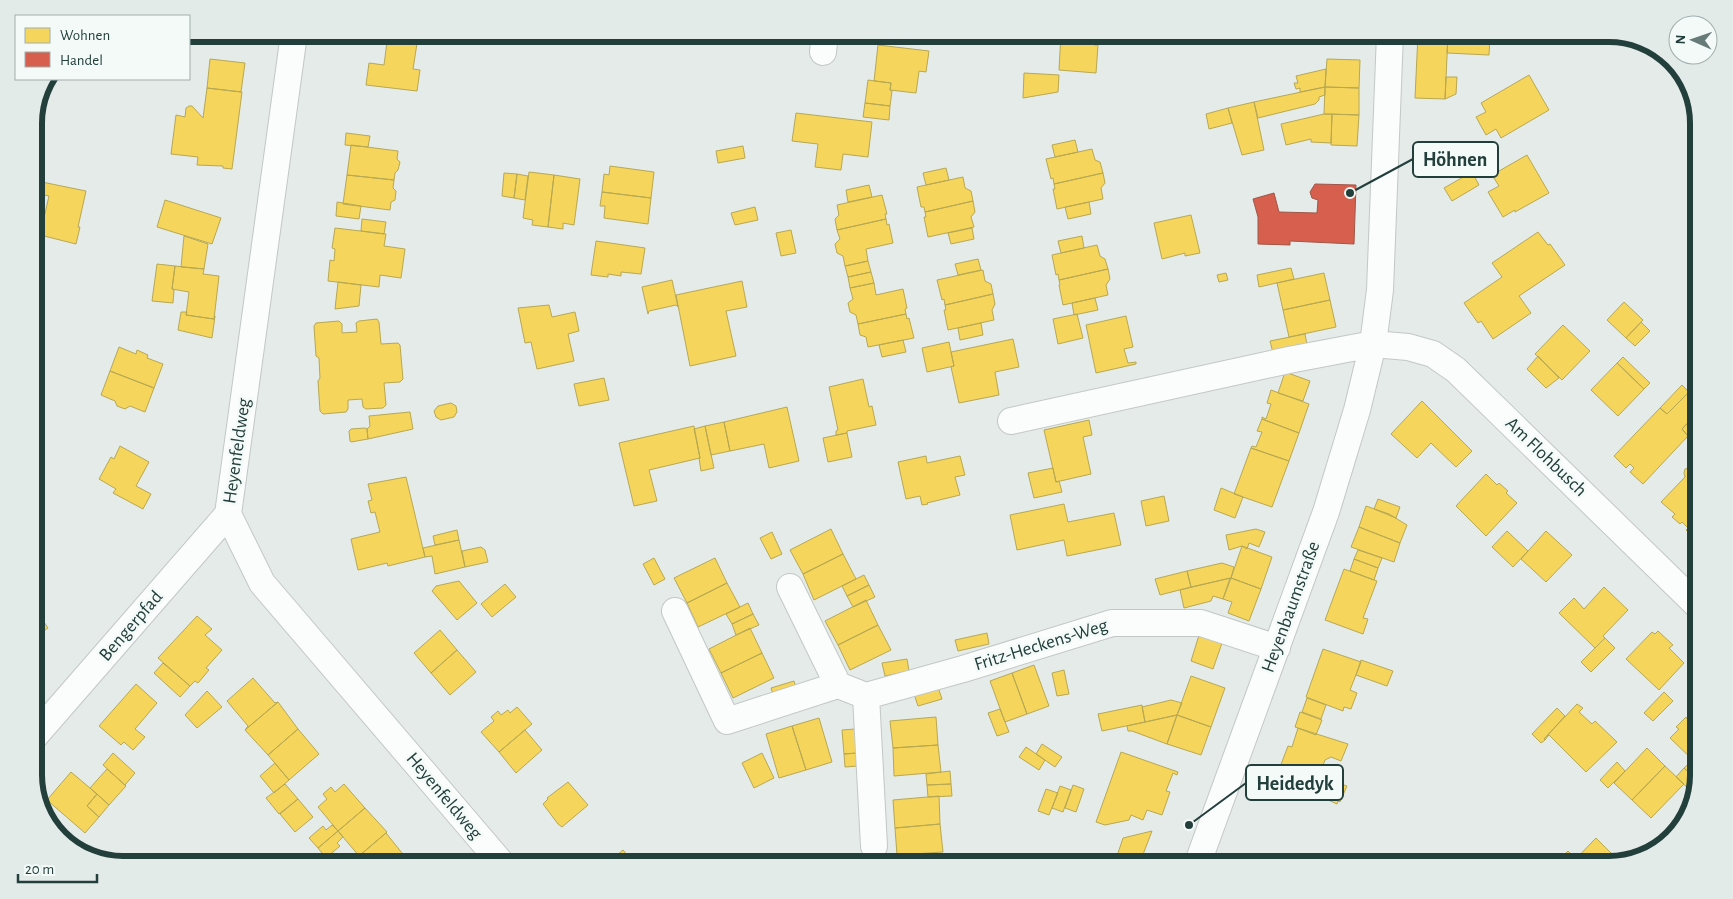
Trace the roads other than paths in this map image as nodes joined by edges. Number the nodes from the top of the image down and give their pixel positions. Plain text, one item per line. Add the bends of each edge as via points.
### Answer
1 (293, 42) edge
2 (1390, 42) edge
3 (1372, 344) junction
4 (1011, 421) dead end
5 (228, 514) junction
6 (790, 587) dead end
7 (1690, 598) edge
8 (675, 611) dead end
9 (1276, 648) junction
10 (838, 685) junction
11 (866, 696) junction
12 (43, 727) edge
13 (874, 846) dead end
14 (495, 856) edge
15 (1200, 856) edge

1 - 5 street, Heyenfeldweg
2 - 3 street, Heyenbaumstraße via 1380,290
3 - 4 street
3 - 7 street, Am Flohbusch via 1408,347 1433,354 1456,370
3 - 9 street, Heyenbaumstraße via 1358,410 1326,512
5 - 12 street, Bengerpfad
5 - 14 street, Heyenfeldweg via 262,583
6 - 10 street
8 - 10 street via 727,720
9 - 11 street, Fritz-Heckens-Weg via 1201,623 1112,623
9 - 15 street, Heyenbaumstraße
10 - 11 street
11 - 13 street

